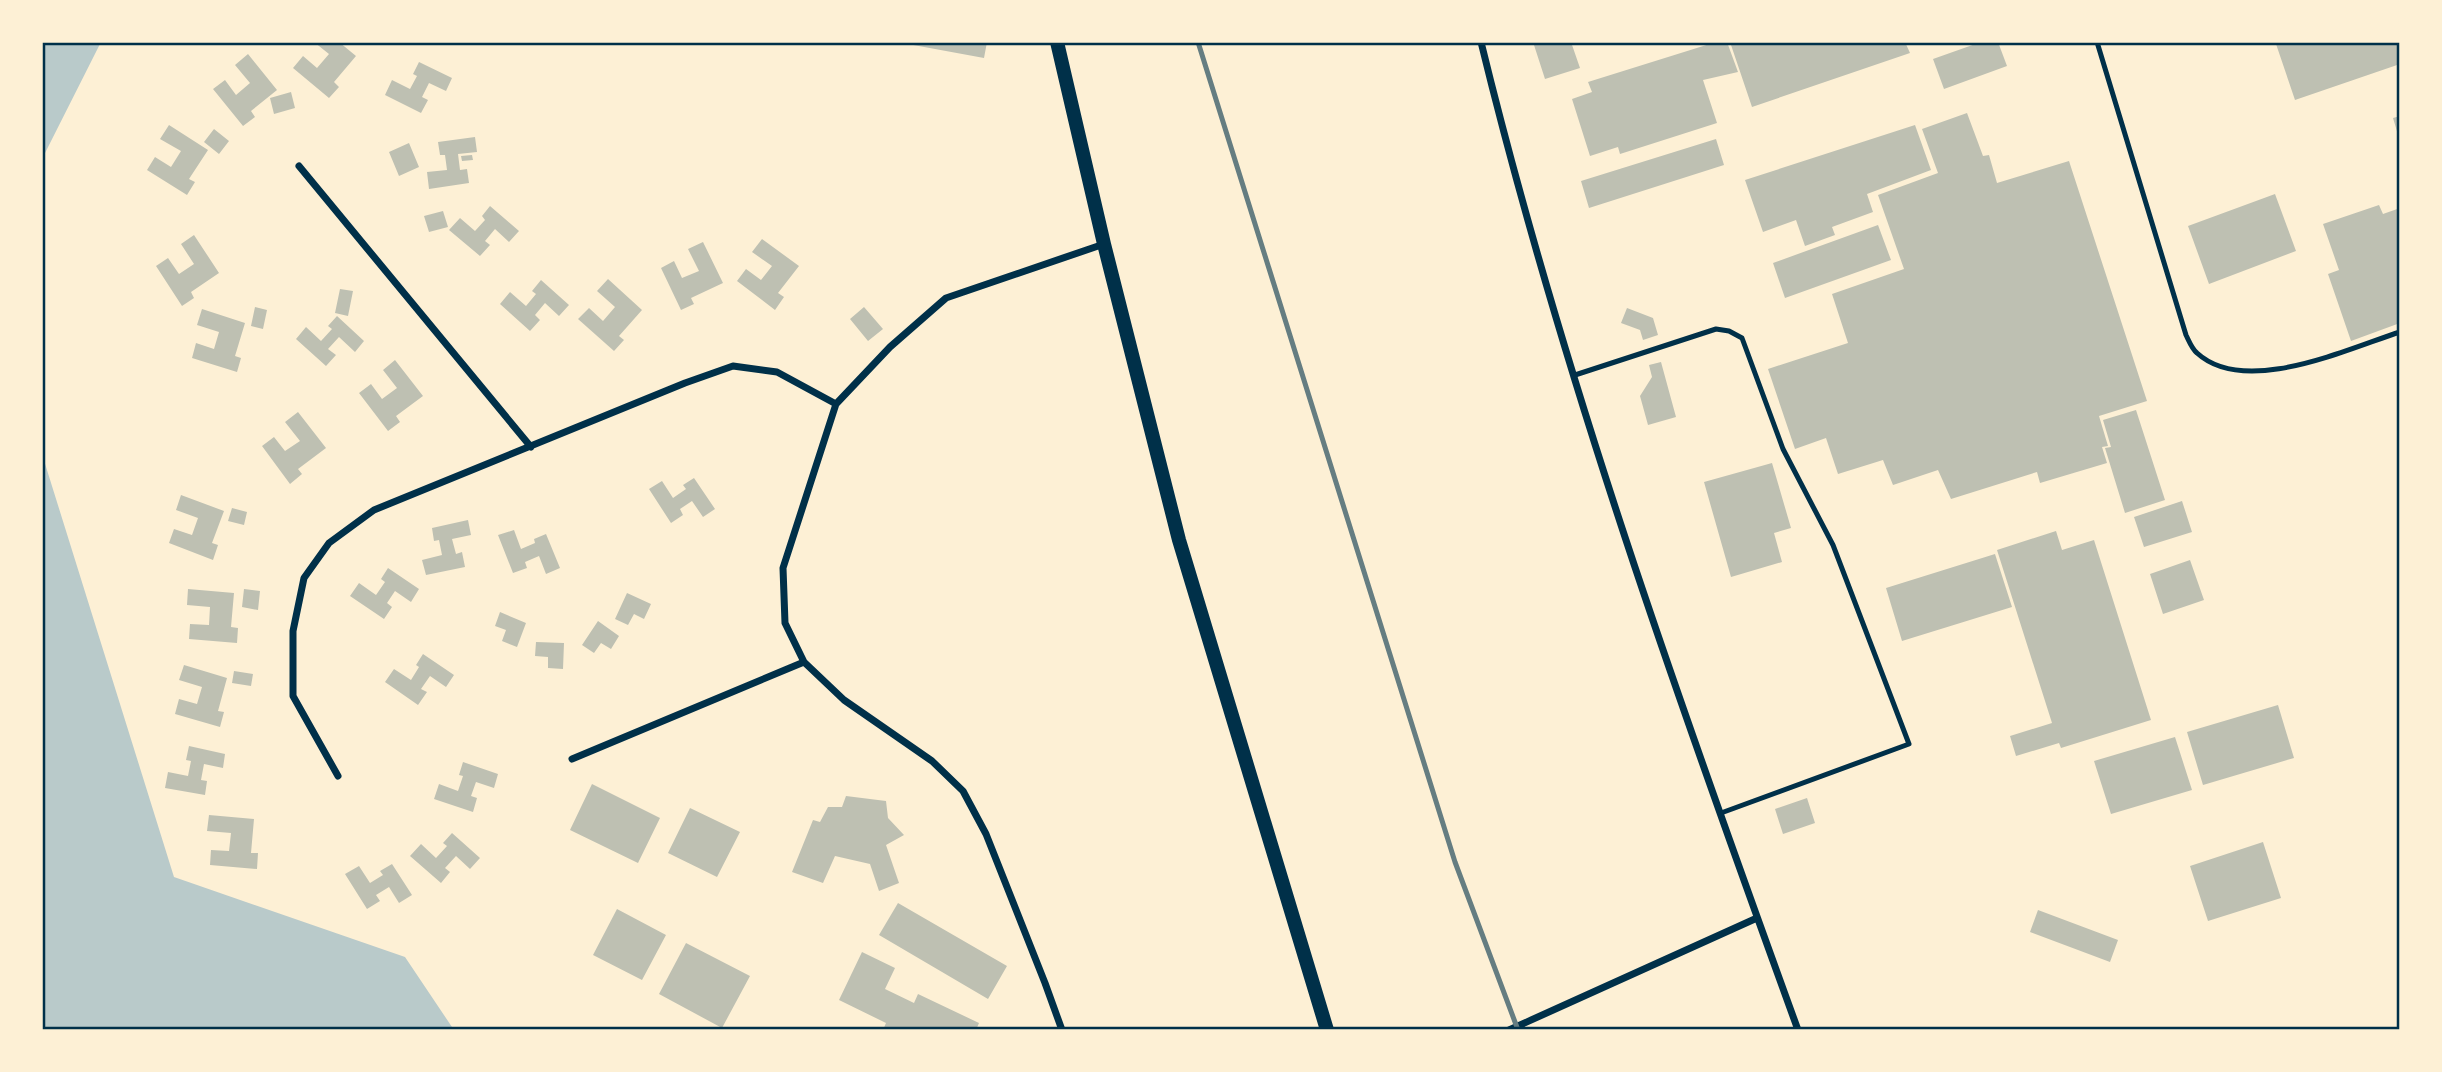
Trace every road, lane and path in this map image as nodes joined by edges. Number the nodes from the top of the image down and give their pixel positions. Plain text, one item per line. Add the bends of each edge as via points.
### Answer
1 (1057, 42) edge
2 (1482, 42) edge
3 (2097, 42) edge
4 (299, 166) dead end
5 (1104, 244) junction
6 (2400, 332) edge
7 (1575, 375) junction
8 (836, 404) junction
9 (531, 447) junction
10 (804, 662) junction
11 (572, 759) dead end
12 (338, 776) dead end
13 (1721, 813) junction
14 (1757, 918) junction
15 (1062, 1030) edge
16 (1327, 1030) edge
17 (1509, 1030) edge
18 (1798, 1030) edge

1 - 5 main road
2 - 7 street
3 - 6 lane via 2195,352 2234,370 2287,369
4 - 9 street
5 - 8 street via 946,298 890,347
5 - 16 main road via 1179,540
7 - 13 street
7 - 13 lane via 1716,329 1742,338 1783,449 1833,545 1909,744
8 - 9 street via 777,372 733,366
8 - 10 street via 783,568 785,623
9 - 12 street via 373,510 328,543 304,579 293,631 293,696
10 - 11 street
10 - 15 street via 844,700 932,761 963,791 986,834
13 - 14 street
14 - 17 street
14 - 18 street

